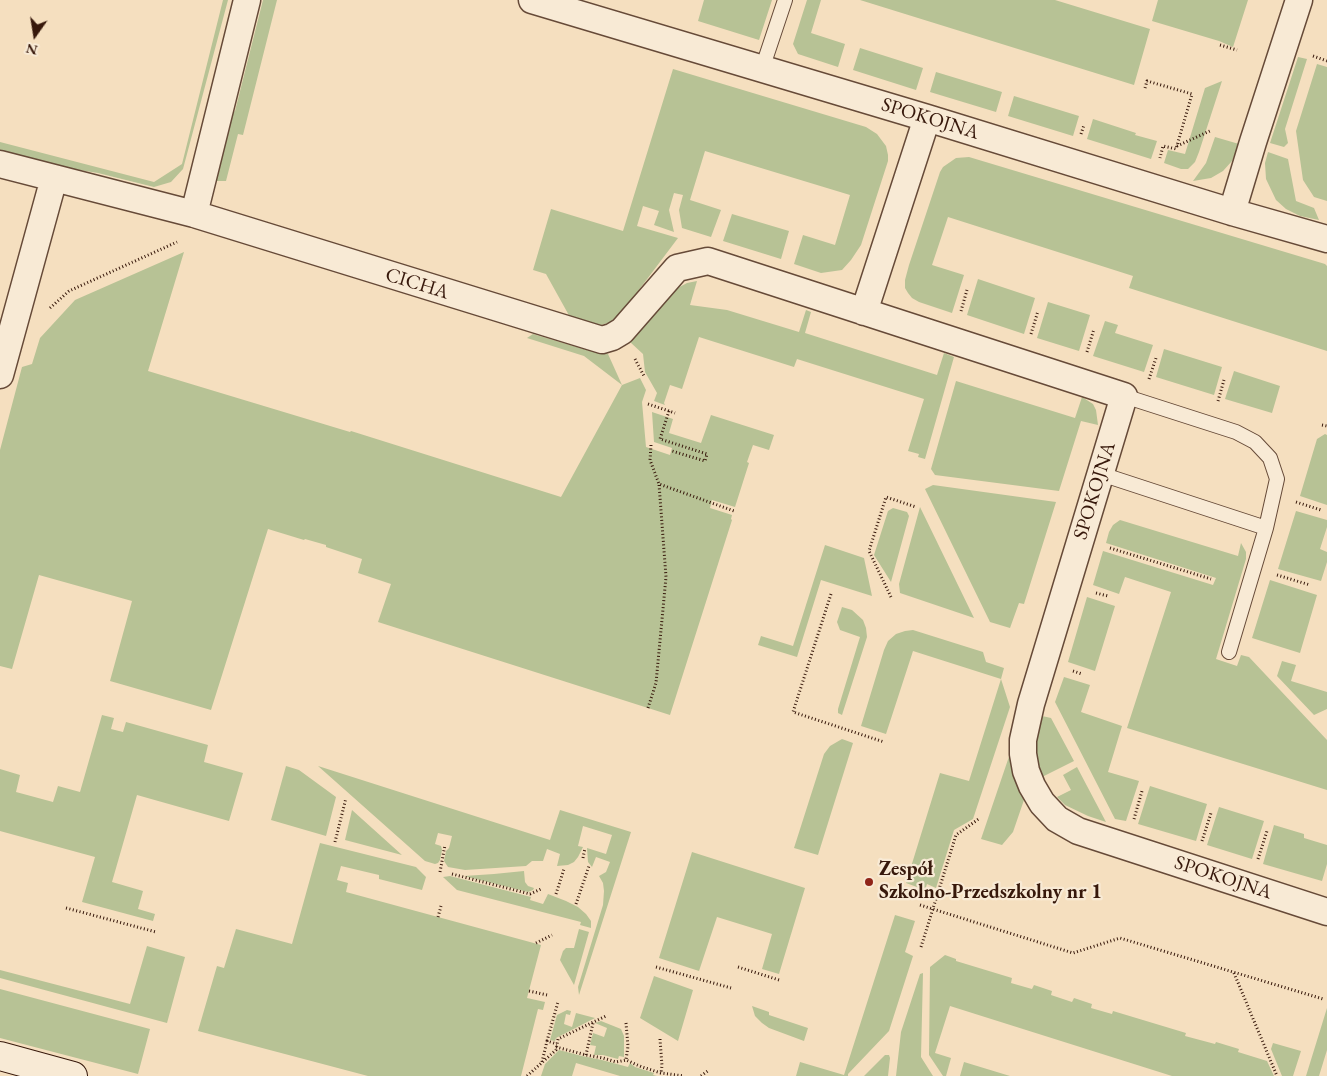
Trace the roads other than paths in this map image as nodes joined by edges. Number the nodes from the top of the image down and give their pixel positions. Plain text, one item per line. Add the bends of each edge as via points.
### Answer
1 (247, 0) edge
2 (532, 0) edge
3 (785, 0) edge
4 (1299, 0) edge
5 (762, 69) junction
6 (927, 118) junction
7 (0, 164) edge
8 (54, 178) junction
9 (1232, 212) junction
10 (190, 226) junction
11 (1327, 239) edge
12 (864, 312) junction
13 (0, 374) edge
14 (1124, 396) junction
15 (1101, 474) junction
16 (1266, 528) junction
17 (1229, 652) dead end
18 (1327, 912) edge
19 (0, 1056) edge
20 (73, 1076) edge

1 - 10 street
2 - 5 street, SPOKOJNA
3 - 5 lane
4 - 9 street
5 - 6 street, SPOKOJNA
6 - 9 street, SPOKOJNA
6 - 12 street
7 - 8 street, CICHA
8 - 10 street, CICHA
8 - 13 street
9 - 11 street, SPOKOJNA
10 - 12 street, CICHA via 602,340 622,332 678,268 708,261
12 - 14 street
14 - 15 street, SPOKOJNA
14 - 16 lane via 1236,432 1255,442 1270,458 1277,479
15 - 16 lane
15 - 18 street, SPOKOJNA via 1047,646 1023,740 1026,771 1032,786 1057,819 1078,831
16 - 17 lane
19 - 20 street

